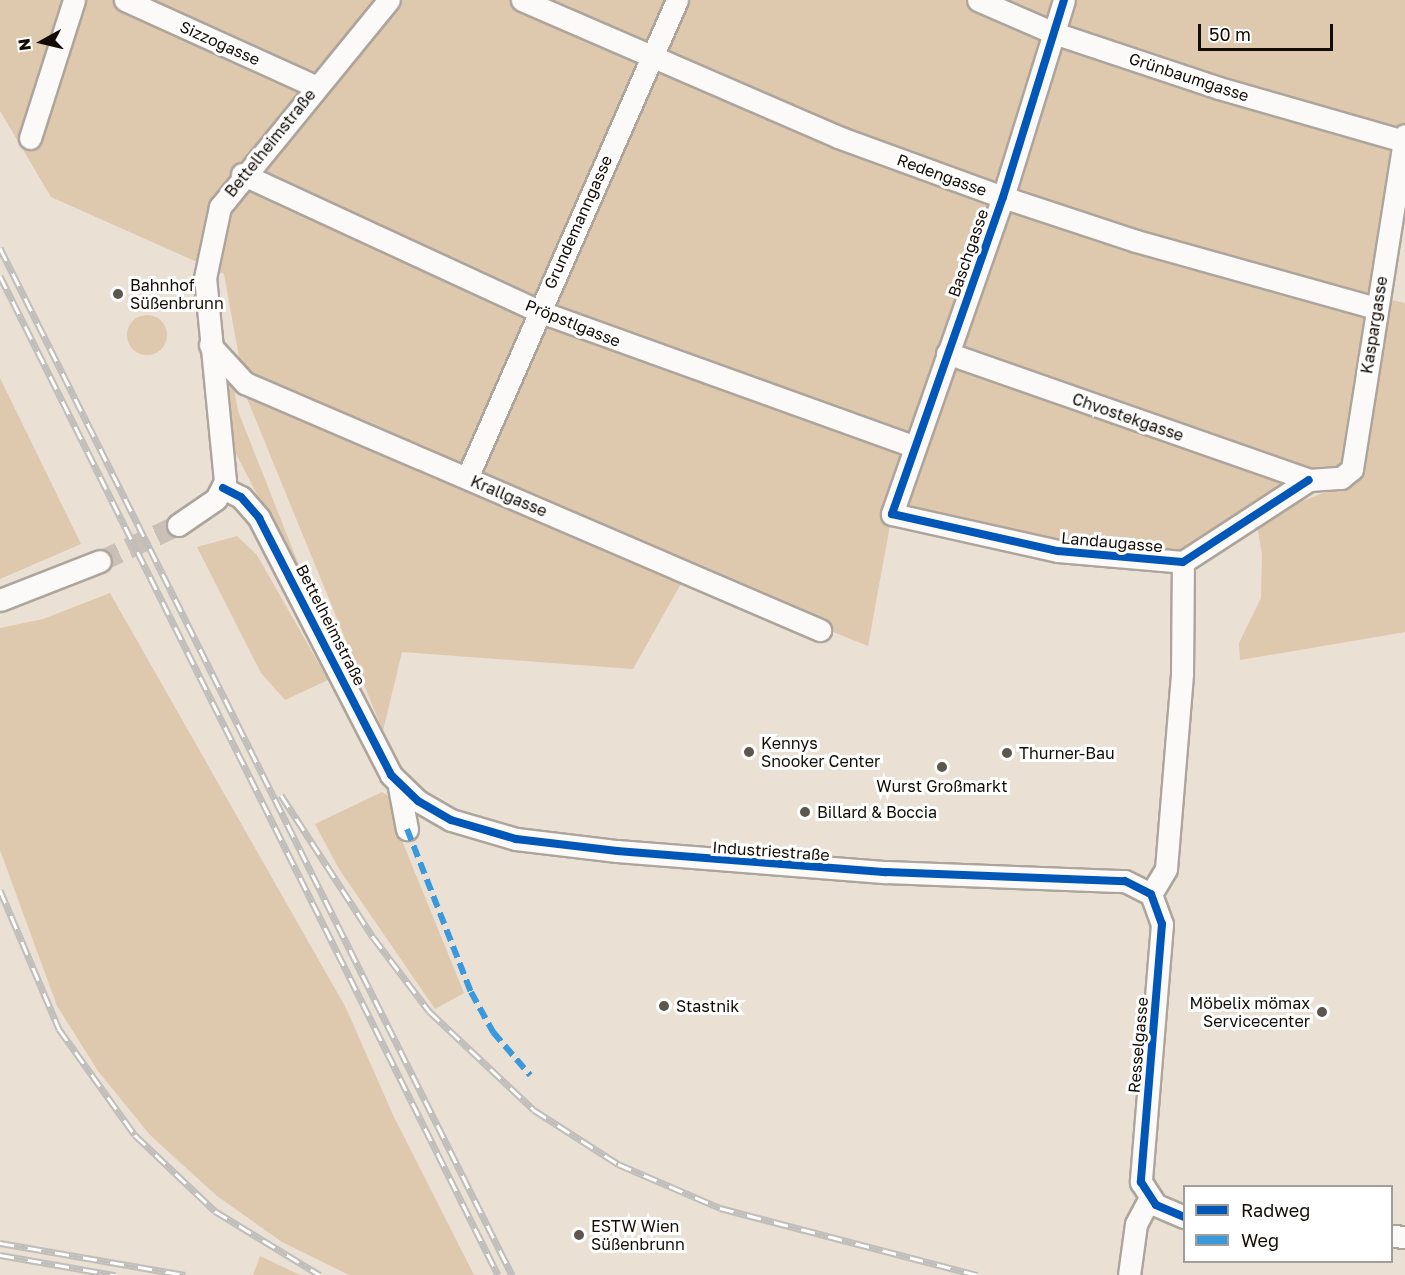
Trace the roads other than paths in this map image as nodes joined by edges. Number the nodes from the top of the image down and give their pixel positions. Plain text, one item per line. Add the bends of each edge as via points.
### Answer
1 (74, 0) edge
2 (125, 0) edge
3 (389, 0) edge
4 (522, 0) edge
5 (677, 0) edge
6 (978, 0) edge
7 (1064, 0) edge
8 (1054, 33) junction
9 (651, 58) junction
10 (315, 86) junction
11 (30, 138) dead end
12 (1405, 138) edge
13 (242, 174) junction
14 (1003, 197) junction
15 (1377, 308) junction
16 (538, 310) junction
17 (210, 345) junction
18 (947, 353) junction
19 (914, 446) junction
20 (467, 478) junction
21 (1309, 480) junction
22 (223, 488) junction
23 (892, 514) joint
24 (178, 525) tunnel mouth
25 (100, 561) tunnel mouth
26 (1183, 562) junction
27 (0, 600) edge
28 (820, 630) dead end
29 (399, 787) junction
30 (406, 828) dead end
31 (1150, 894) junction
32 (1149, 1200) junction
33 (1183, 1216) edge
34 (1129, 1275) edge

1 - 11 street
2 - 10 street, Sizzogasse
3 - 10 street, Bettelheimstraße
4 - 9 street, Redengasse
5 - 9 street, Grundemanngasse
6 - 8 street, Grünbaumgasse
7 - 8 street, Baschgasse
8 - 12 street, Grünbaumgasse
8 - 14 street, Baschgasse
9 - 14 street, Redengasse via 838,137
9 - 16 street, Grundemanngasse
10 - 13 street, Bettelheimstraße
12 - 15 street, Kaspargasse
13 - 16 street, Pröpstlgasse
13 - 17 street, Bettelheimstraße via 220,207 208,252
14 - 15 street, Redengasse via 1136,241
14 - 18 street, Baschgasse
15 - 21 street, Kaspargasse via 1352,469 1330,483
16 - 19 street, Pröpstlgasse
16 - 20 street, Grundemanngasse
17 - 20 street, Krallgasse via 245,383
17 - 22 street, Bettelheimstraße
18 - 19 street, Baschgasse
18 - 21 street, Chvostekgasse
19 - 23 street, Baschgasse
20 - 28 street, Krallgasse
21 - 26 street, Landaugasse
22 - 24 street via 212,503
22 - 29 street, Bettelheimstraße via 241,497 259,518
23 - 26 street, Landaugasse via 1058,551
25 - 27 street
26 - 31 street via 1182,673 1166,869
29 - 30 street
29 - 31 street, Industriestraße via 451,820 538,842 838,869 1125,881
31 - 32 street, Resselgasse via 1162,924 1141,1162
32 - 33 street
32 - 34 street via 1136,1224

